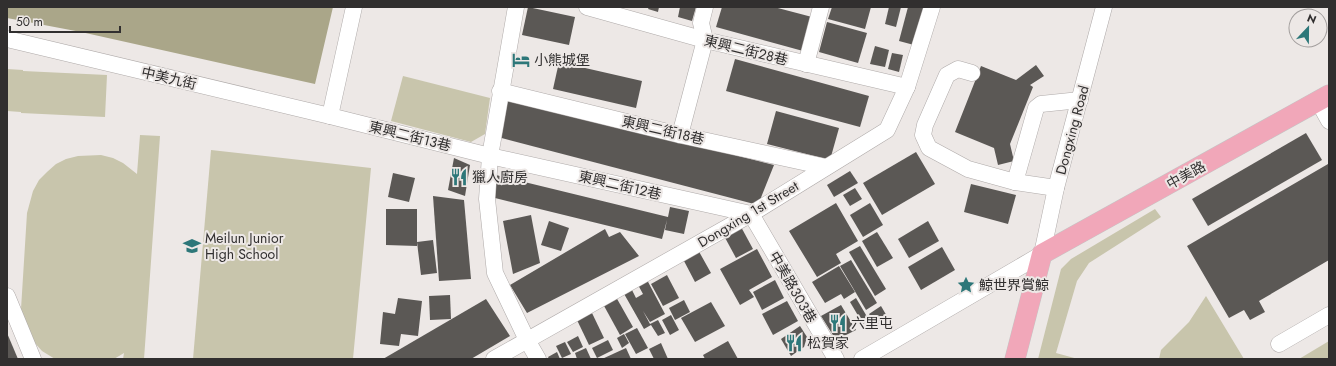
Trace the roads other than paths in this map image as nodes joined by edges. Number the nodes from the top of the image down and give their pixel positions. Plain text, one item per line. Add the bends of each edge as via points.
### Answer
1 (354, 7) edge
2 (516, 7) edge
3 (587, 7) edge
4 (705, 7) edge
5 (821, 7) edge
6 (932, 7) edge
7 (1104, 7) edge
8 (608, 10) edge
9 (7, 39) edge
10 (705, 40) junction
11 (806, 64) junction
12 (972, 74) dead end
13 (908, 87) junction
14 (500, 91) junction
15 (1324, 98) edge
16 (1080, 100) junction
17 (330, 116) junction
18 (1329, 121) edge
19 (680, 135) junction
20 (490, 156) junction
21 (826, 167) junction
22 (1015, 182) junction
23 (1056, 188) junction
24 (751, 214) junction
25 (1042, 254) junction
26 (7, 296) edge
27 (1329, 315) edge
28 (527, 340) junction
29 (1279, 344) dead end
30 (33, 359) edge
31 (494, 359) edge
32 (538, 359) edge
33 (836, 359) edge
34 (862, 359) edge
35 (1015, 359) edge

1 - 17 street
2 - 14 street
3 - 8 street, 東興二街28巷
4 - 10 street via 701,22
5 - 11 street
6 - 13 street, Dongxing 1st Street
7 - 16 street, Dongxing Road
8 - 10 street, 東興二街28巷
9 - 17 street, 中美九街
10 - 11 street, 東興二街28巷
10 - 19 street
11 - 13 street, 東興二街28巷
12 - 22 street via 958,69 947,75 923,135 929,148 968,169
13 - 21 street, Dongxing 1st Street via 887,130
14 - 19 street, 東興二街18巷
14 - 20 street
15 - 18 street
15 - 25 main road, 中美路
16 - 22 street via 1041,104 1036,108
16 - 23 street, Dongxing Road
17 - 20 street, 東興二街13巷
19 - 21 street, 東興二街18巷
20 - 24 street, 東興二街12巷
20 - 28 street via 487,199 496,273
21 - 24 street, Dongxing 1st Street
22 - 23 street
23 - 25 street, Dongxing Road
24 - 28 street, Dongxing 1st Street
24 - 33 street, 中美路303巷
25 - 34 street
25 - 35 main road
26 - 30 street
27 - 29 street
28 - 31 street, Dongxing 1st Street
28 - 32 street

